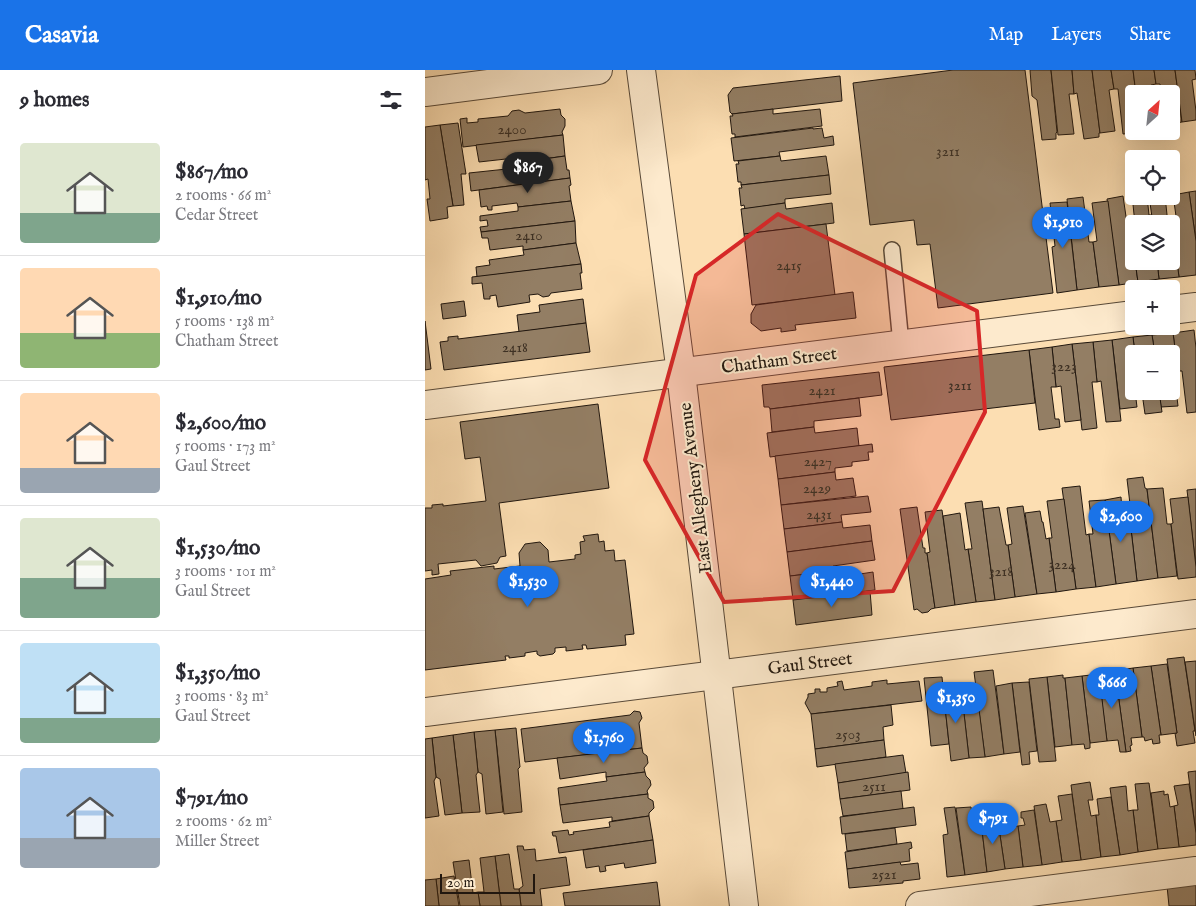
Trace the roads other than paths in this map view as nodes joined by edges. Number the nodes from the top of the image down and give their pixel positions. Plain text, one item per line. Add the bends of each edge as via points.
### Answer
1 (599, 70) edge
2 (641, 70) edge
3 (425, 92) edge
4 (892, 250) dead end
5 (1196, 307) edge
6 (1180, 309) edge
7 (1125, 316) edge
8 (901, 344) junction
9 (681, 373) junction
10 (425, 405) edge
11 (1196, 614) edge
12 (717, 674) junction
13 (425, 712) edge
14 (1196, 871) edge
15 (744, 906) edge
16 (920, 906) edge

1 - 3 street
2 - 9 street, East Allegheny Avenue
4 - 8 lane
5 - 6 street
7 - 8 street, Chatham Street
8 - 9 street, Chatham Street
9 - 10 street, Chatham Street
9 - 12 street, East Allegheny Avenue
11 - 12 street, Gaul Street
12 - 13 street, Gaul Street
12 - 15 street, East Allegheny Avenue
14 - 16 street

